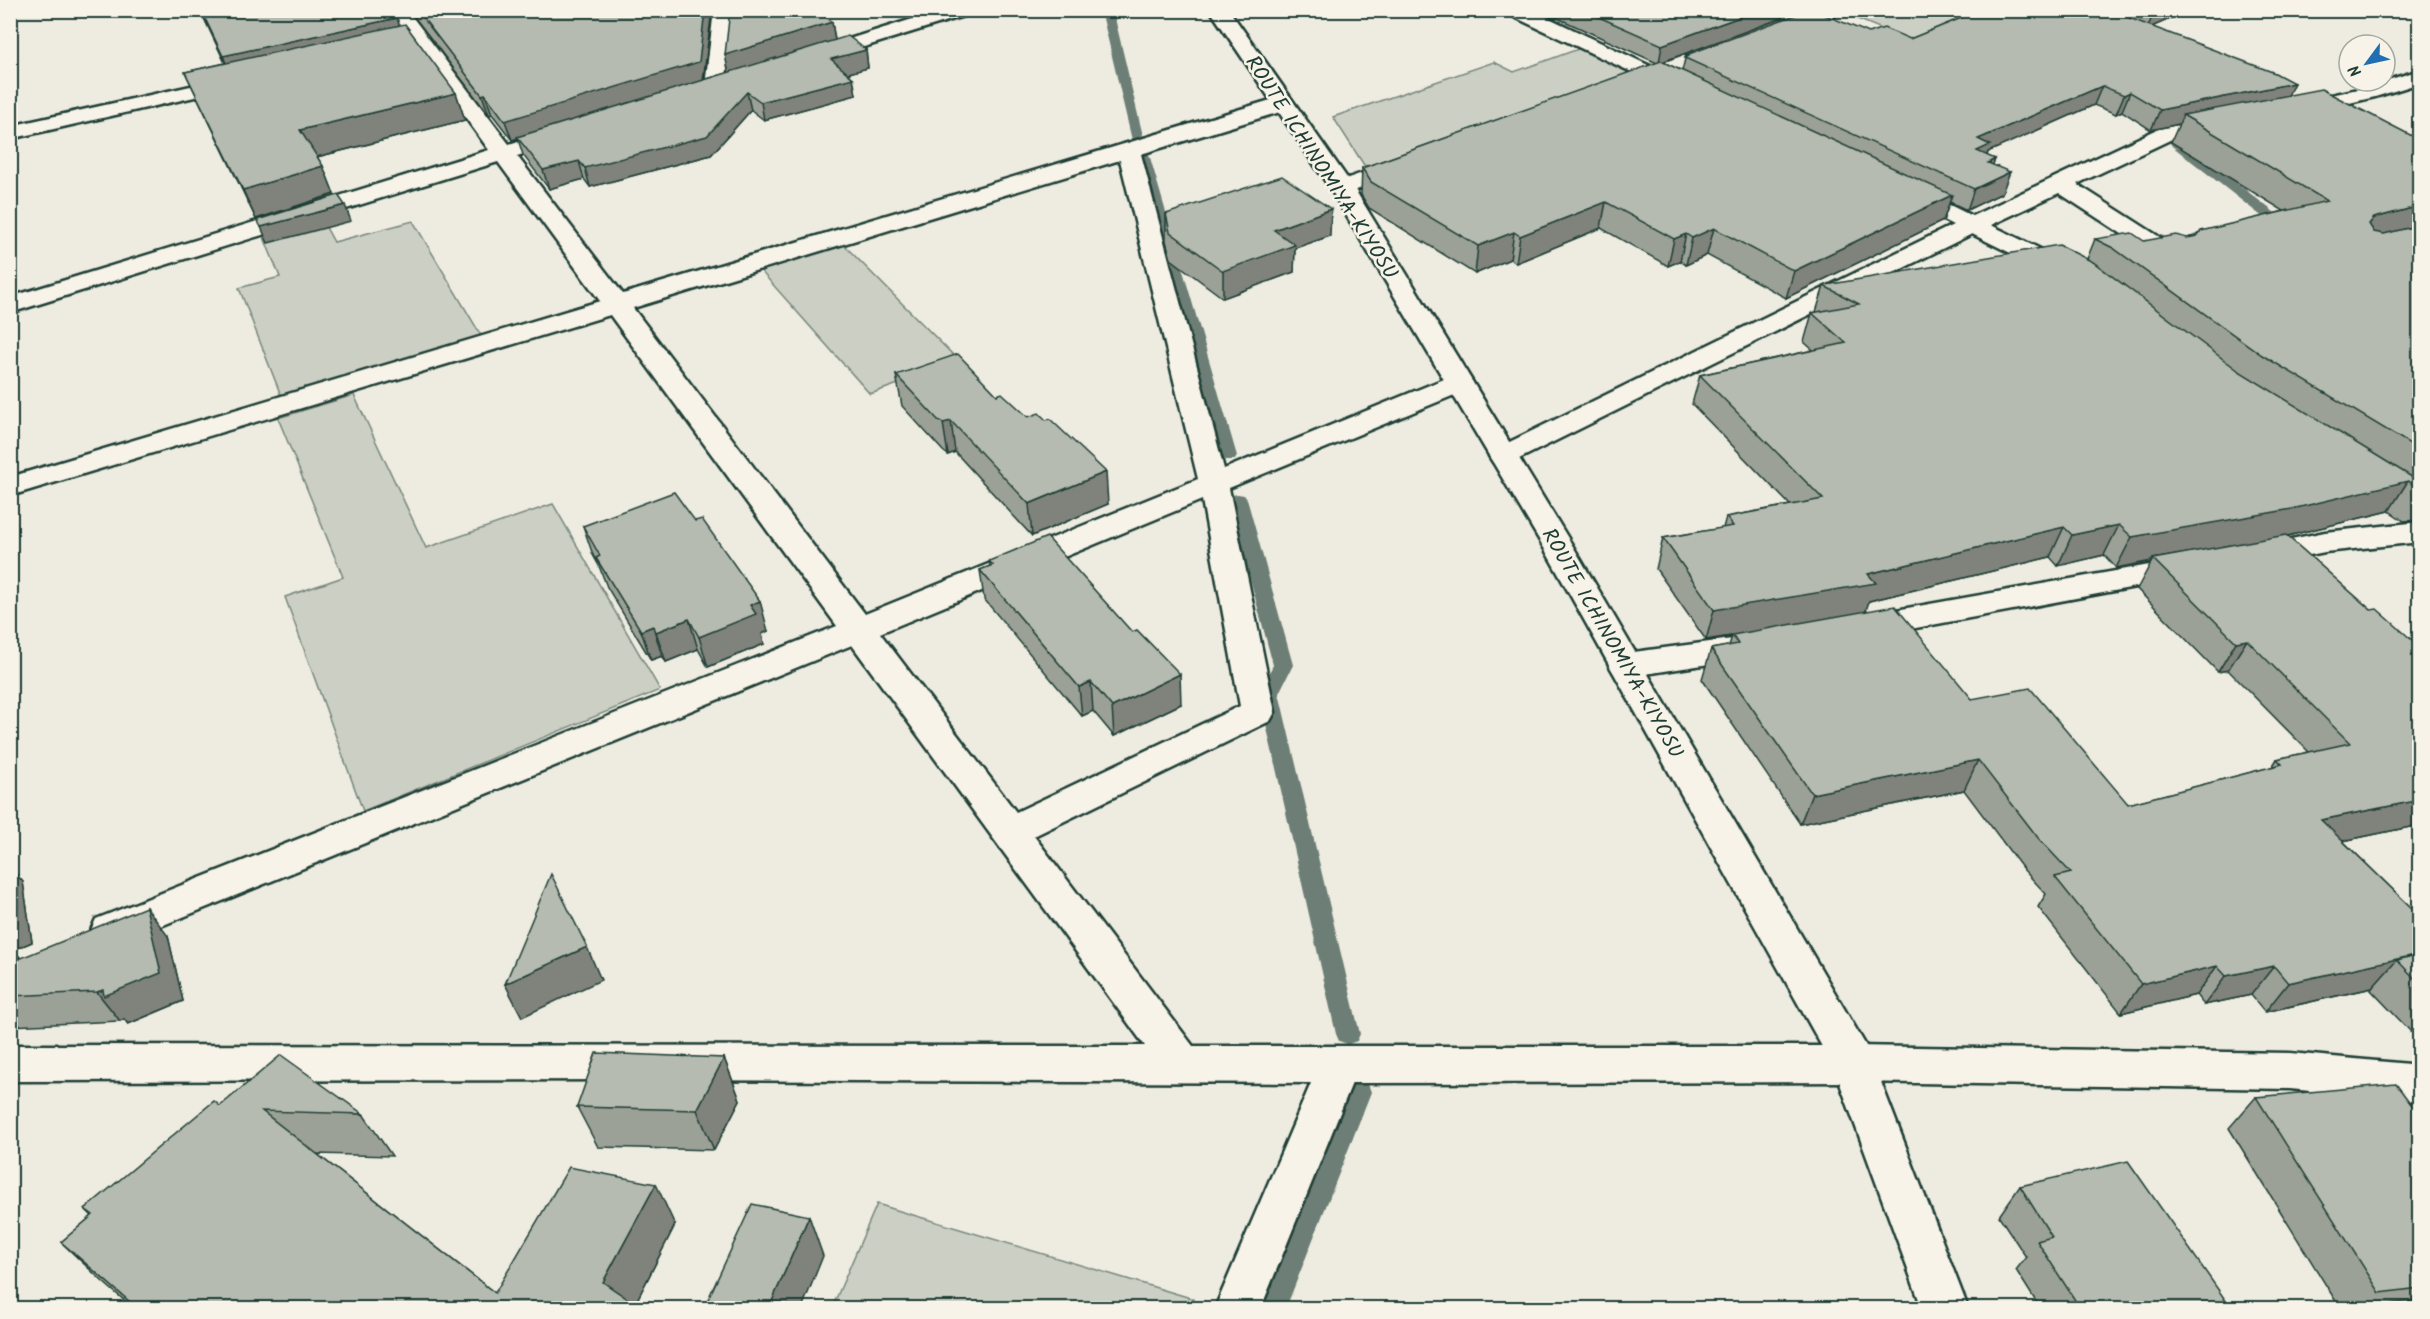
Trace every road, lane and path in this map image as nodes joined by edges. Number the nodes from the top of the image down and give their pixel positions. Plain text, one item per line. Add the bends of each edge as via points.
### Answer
1 (397, 10) edge
2 (724, 10) edge
3 (963, 10) edge
4 (1219, 10) edge
5 (1515, 10) edge
6 (1832, 10) edge
7 (1765, 35) edge
8 (794, 62) edge
9 (1675, 67) edge
10 (1653, 75) junction
11 (2420, 76) edge
12 (256, 78) edge
13 (738, 80) edge
14 (1630, 83) edge
15 (715, 86) junction
16 (2292, 92) edge
17 (693, 93) edge
18 (1695, 95) edge
19 (1282, 104) junction
20 (2323, 104) junction
21 (2278, 112) edge
22 (2244, 119) edge
23 (2355, 119) edge
24 (10, 133) edge
25 (547, 139) edge
26 (1129, 150) junction
27 (502, 153) junction
28 (1419, 160) edge
29 (2060, 183) junction
30 (1888, 184) edge
31 (1342, 188) junction
32 (1973, 224) junction
33 (2174, 257) edge
34 (2080, 278) edge
35 (10, 304) edge
36 (616, 304) junction
37 (1459, 383) junction
38 (1503, 456) junction
39 (1213, 482) junction
40 (10, 487) edge
41 (2420, 532) edge
42 (2282, 550) junction
43 (2309, 573) edge
44 (860, 629) junction
45 (1836, 632) edge
46 (1789, 641) edge
47 (1626, 665) junction
48 (1010, 831) junction
49 (77, 943) edge
50 (10, 1063) edge
51 (1854, 1064) junction
52 (1183, 1065) junction
53 (1339, 1065) junction
54 (2420, 1084) edge
55 (1238, 1308) edge
56 (1945, 1308) edge

1 - 27 street via 408,44
2 - 15 street
3 - 8 street
4 - 19 street, ROUTE ICHINOMIYA-KIYOSU
5 - 10 street
6 - 7 street
9 - 10 street
10 - 14 street
10 - 18 street
11 - 20 street
12 - 24 street
13 - 15 street
15 - 17 street
16 - 20 street
19 - 26 street
19 - 31 street, ROUTE ICHINOMIYA-KIYOSU
20 - 21 street
20 - 23 street
22 - 29 street via 2166,134
25 - 27 street
26 - 36 street
26 - 39 street
27 - 35 street
27 - 36 street
28 - 31 street
29 - 32 street
29 - 33 street
30 - 32 street
31 - 37 street, ROUTE ICHINOMIYA-KIYOSU
32 - 34 street
32 - 38 street
36 - 40 street
36 - 44 street
37 - 38 street, ROUTE ICHINOMIYA-KIYOSU
37 - 39 street
38 - 47 street, ROUTE ICHINOMIYA-KIYOSU
39 - 44 street
39 - 48 street via 1258,712
41 - 42 street
42 - 43 street
42 - 45 street
44 - 48 street
44 - 49 street
46 - 47 street
47 - 51 street, ROUTE ICHINOMIYA-KIYOSU
48 - 52 street
50 - 52 street
51 - 53 street
51 - 54 street via 2290,1071
51 - 56 street, ROUTE ICHINOMIYA-KIYOSU
52 - 53 street
53 - 55 street

